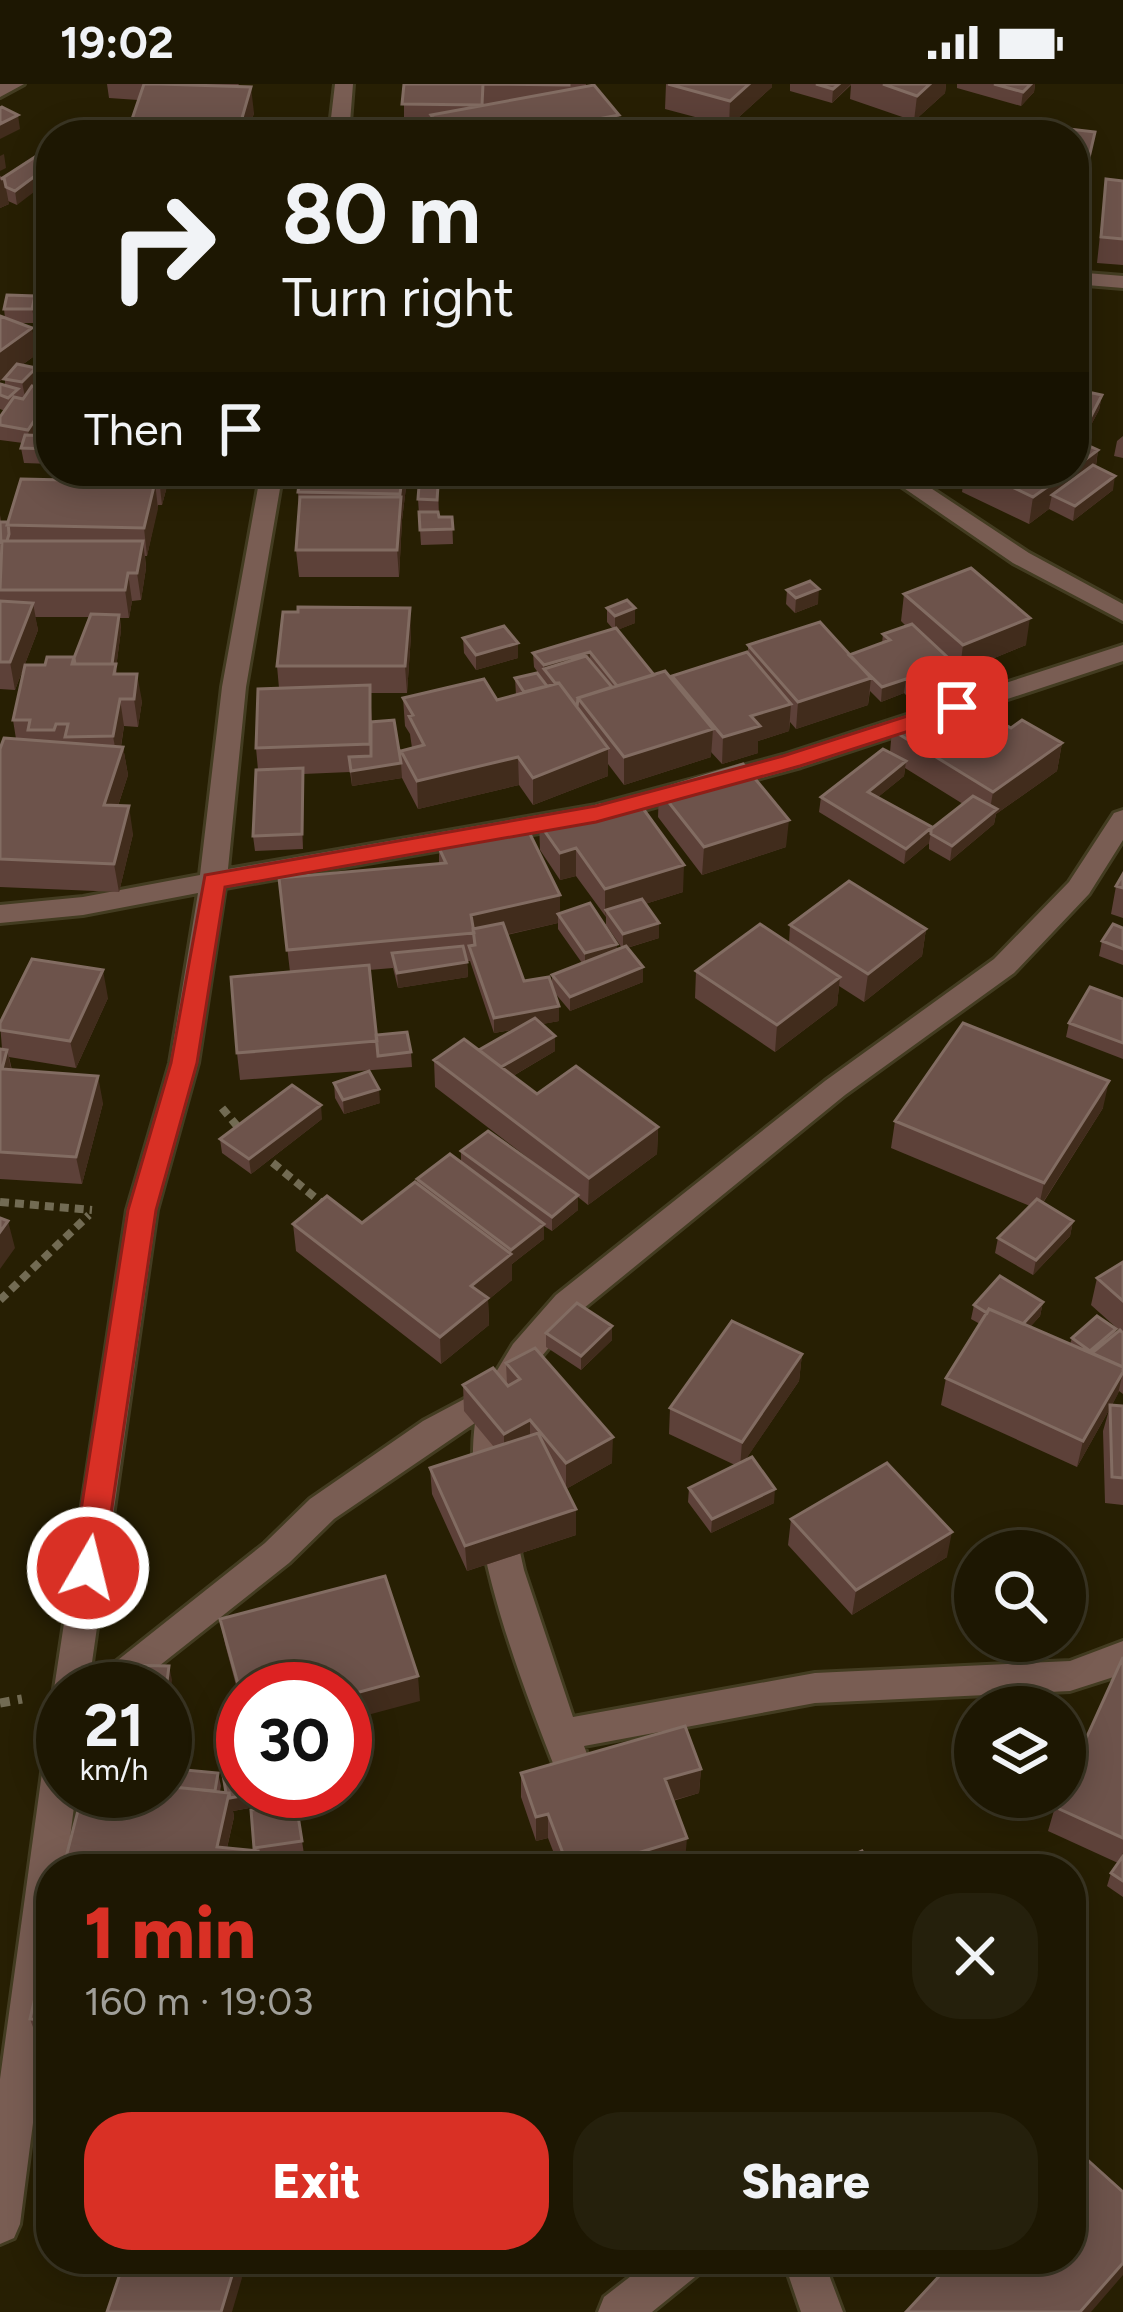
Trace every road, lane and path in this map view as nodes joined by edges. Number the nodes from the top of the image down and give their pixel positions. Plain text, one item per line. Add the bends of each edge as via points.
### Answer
1 (15, 84) edge
2 (344, 84) edge
3 (0, 91) edge
4 (340, 120) edge
5 (1089, 280) edge
6 (1123, 283) edge
7 (269, 486) edge
8 (913, 486) edge
9 (1123, 614) edge
10 (1123, 653) edge
11 (1123, 819) edge
12 (213, 881) junction
13 (0, 914) edge
14 (184, 1063) junction
15 (0, 1202) edge
16 (338, 1216) edge
17 (0, 1300) edge
18 (501, 1394) junction
19 (1123, 1656) edge
20 (75, 1662) edge
21 (138, 1662) edge
22 (564, 1734) junction
23 (54, 1818) edge
24 (49, 1854) edge
25 (608, 1854) edge
26 (36, 1954) edge
27 (0, 2224) edge
28 (667, 2274) edge
29 (808, 2274) edge
30 (619, 2312) edge
31 (822, 2312) edge

1 - 3 street
2 - 4 street
5 - 6 street
7 - 12 street via 234,687
8 - 9 street
10 - 12 street via 792,761 596,814
11 - 18 street via 1079,888 1004,966 835,1088 567,1304 532,1339
12 - 13 street
12 - 14 street
14 - 16 path via 266,1158
14 - 20 street via 142,1210
15 - 17 path via 94,1210
18 - 21 street via 322,1509
18 - 22 street via 487,1461 506,1564
19 - 22 street via 1070,1676 814,1688
22 - 25 street
23 - 24 street
26 - 27 street
28 - 30 street
29 - 31 street

